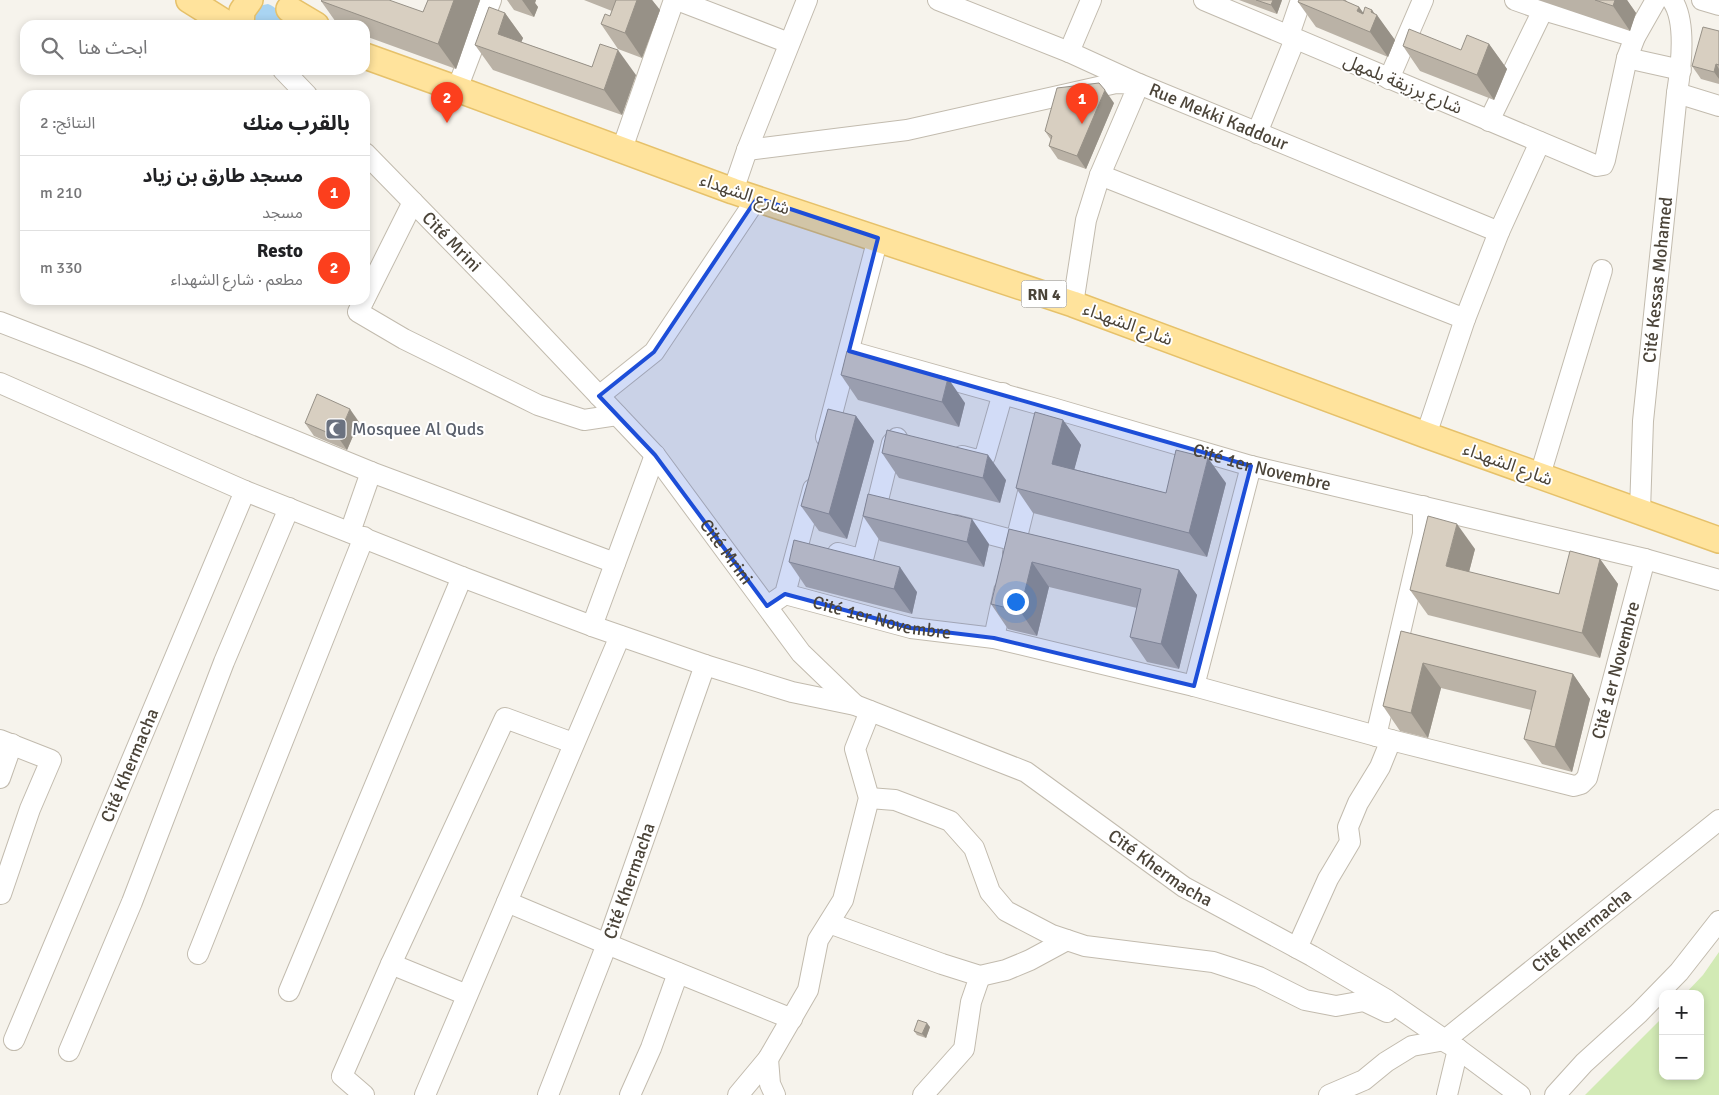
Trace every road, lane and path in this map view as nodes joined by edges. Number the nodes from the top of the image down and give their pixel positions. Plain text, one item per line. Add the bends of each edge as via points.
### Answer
1 (189, 0) edge
2 (250, 0) edge
3 (491, 0) edge
4 (676, 0) edge
5 (807, 0) edge
6 (938, 0) edge
7 (1091, 0) edge
8 (1204, 0) edge
9 (1301, 0) edge
10 (1423, 0) edge
11 (1515, 0) edge
12 (1656, 0) edge
13 (1672, 0) edge
14 (1702, 0) edge
15 (1719, 5) edge
16 (288, 8) edge
17 (1543, 10) junction
18 (221, 20) edge
19 (241, 20) edge
20 (308, 20) edge
21 (1292, 37) junction
22 (1635, 38) junction
23 (789, 43) junction
24 (1069, 52) junction
25 (370, 58) edge
26 (1627, 58) junction
27 (1680, 70) junction
28 (288, 75) edge
29 (1389, 79) junction
30 (1139, 84) junction
31 (457, 89) junction
32 (302, 90) edge
33 (1677, 93) junction
34 (1719, 106) edge
35 (1489, 121) junction
36 (1257, 133) junction
37 (1540, 142) junction
38 (622, 149) junction
39 (747, 150) junction
40 (370, 158) edge
41 (1100, 175) junction
42 (733, 191) junction
43 (757, 198) junction
44 (413, 202) junction
45 (1499, 232) junction
46 (878, 238) junction
47 (1602, 270) dead end
48 (370, 287) edge
49 (1073, 304) junction
50 (361, 305) edge
51 (1466, 319) junction
52 (0, 322) edge
53 (849, 351) junction
54 (0, 383) edge
55 (1003, 394) junction
56 (599, 396) junction
57 (617, 415) junction
58 (1426, 435) junction
59 (915, 443) edge
60 (942, 450) edge
61 (1037, 454) edge
62 (655, 455) junction
63 (822, 456) edge
64 (1251, 466) junction
65 (371, 472) junction
66 (816, 475) edge
67 (1540, 475) junction
68 (245, 491) junction
69 (1423, 506) junction
70 (289, 508) junction
71 (1640, 511) junction
72 (942, 521) edge
73 (357, 535) junction
74 (1016, 540) junction
75 (1719, 540) edge
76 (799, 542) junction
77 (1645, 559) junction
78 (615, 563) junction
79 (462, 577) junction
80 (1719, 580) edge
81 (785, 594) junction
82 (767, 606) junction
83 (592, 626) junction
84 (620, 636) junction
85 (994, 638) junction
86 (705, 665) junction
87 (1194, 686) junction
88 (862, 708) junction
89 (1383, 738) junction
90 (6, 742) edge
91 (573, 743) junction
92 (0, 778) edge
93 (870, 798) junction
94 (1719, 820) edge
95 (1, 894) dead end
96 (506, 902) junction
97 (1719, 921) edge
98 (829, 923) junction
99 (1067, 940) junction
100 (607, 944) junction
101 (1298, 948) junction
102 (198, 954) dead end
103 (391, 964) junction
104 (678, 973) junction
105 (980, 976) junction
106 (289, 991) dead end
107 (467, 995) junction
108 (792, 1019) junction
109 (14, 1040) dead end
110 (1451, 1044) junction
111 (69, 1051) dead end
112 (768, 1059) junction
113 (364, 1095) edge
114 (425, 1095) edge
115 (548, 1095) edge
116 (630, 1095) edge
117 (738, 1095) edge
118 (775, 1095) edge
119 (923, 1095) edge
120 (1329, 1095) edge
121 (1447, 1095) edge
122 (1520, 1095) edge
123 (1555, 1095) edge

1 - 18 main road
2 - 19 main road via 242,11
3 - 31 street
4 - 23 street
4 - 38 street
5 - 23 street
6 - 24 street, Rue Mekki Kaddour
7 - 24 street
8 - 21 street, شارع برزيقة بلمهل
9 - 21 street
10 - 29 street
11 - 17 street
12 - 22 street
13 - 27 street, Cité Kessas Mohamed via 1680,25
14 - 15 street
16 - 20 main road
17 - 22 street
17 - 35 street
21 - 29 street, شارع برزيقة بلمهل
21 - 36 street
22 - 26 street
23 - 39 street
24 - 30 street, Rue Mekki Kaddour
25 - 31 main road, شارع الشهداء / RN 4
26 - 27 street
26 - 37 street, شارع برزيقة بلمهل via 1606,160 1602,165
27 - 33 street, Cité Kessas Mohamed
28 - 32 street
29 - 35 street, شارع برزيقة بلمهل
30 - 36 street, Rue Mekki Kaddour
30 - 39 street via 1116,83 907,130
30 - 41 street
31 - 38 main road, شارع الشهداء / RN 4
33 - 34 street
33 - 71 street, Cité Kessas Mohamed via 1643,421
35 - 37 street, شارع برزيقة بلمهل
36 - 45 street, Rue Mekki Kaddour
37 - 45 street
38 - 42 main road, شارع الشهداء / RN 4
39 - 42 street
40 - 44 street, Cité Mrini
41 - 49 street via 1086,220
41 - 51 street
42 - 43 main road, شارع الشهداء / RN 4
43 - 46 main road, شارع الشهداء / RN 4
43 - 56 street via 654,352
44 - 48 street
44 - 56 street, Cité Mrini
45 - 51 street
46 - 49 main road, شارع الشهداء / RN 4
46 - 53 street
47 - 67 street
49 - 58 main road, شارع الشهداء / RN 4
50 - 57 street via 358,312 404,339 538,405 584,420
51 - 58 street
52 - 65 street
53 - 55 street, Cité 1er Novembre
53 - 63 street
54 - 68 street, Cité Khermacha
55 - 60 street via 985,456 977,460
55 - 64 street, Cité 1er Novembre via 1047,416
56 - 57 street, Cité Mrini
57 - 62 street, Cité Mrini
58 - 67 main road, شارع الشهداء / RN 4
59 - 76 street via 898,438 892,443 886,507 863,558 860,560
61 - 74 street
62 - 78 street
62 - 82 street, Cité Mrini
64 - 69 street, Cité 1er Novembre
64 - 87 street
65 - 73 street
65 - 78 street
66 - 76 street
67 - 71 main road, شارع الشهداء / RN 4
68 - 70 street, Cité Khermacha
68 - 109 street, Cité Khermacha
69 - 77 street, Cité 1er Novembre
69 - 89 street via 1422,534
70 - 73 street, Cité Khermacha
70 - 111 street
71 - 75 main road, شارع الشهداء / RN 4
72 - 74 street
73 - 79 street, Cité Khermacha
73 - 102 street
74 - 85 street
76 - 81 street
77 - 80 street
77 - 89 street, Cité 1er Novembre via 1587,778 1581,784 1574,786
78 - 83 street
79 - 83 street, Cité Khermacha
79 - 106 street
81 - 82 street
81 - 85 street, Cité 1er Novembre via 911,628
82 - 88 street, Cité Mrini via 801,653
83 - 84 street, Cité Khermacha
84 - 86 street, Cité Khermacha
84 - 91 street
85 - 87 street, Cité 1er Novembre
86 - 88 street, Cité Khermacha via 792,692
86 - 100 street, Cité Khermacha
87 - 89 street, Cité 1er Novembre
88 - 93 street via 855,749
88 - 101 street, Cité Khermacha via 1026,772 1184,887
89 - 101 street via 1380,767 1348,826 1350,842 1328,879
90 - 92 street
90 - 95 street via 51,760 30,809
91 - 96 street
91 - 103 street via 504,718
93 - 98 street via 843,900
93 - 99 street via 895,800 950,820 974,848 990,892 1006,911
94 - 110 street, Cité Khermacha
96 - 100 street
96 - 107 street
97 - 123 street via 1678,972
98 - 105 street
98 - 108 street via 818,940 808,990
99 - 105 street via 1006,970
99 - 110 street via 1093,948 1213,962 1259,977 1305,1000 1336,1006 1364,1001
100 - 104 street
100 - 115 street, Cité Khermacha
101 - 110 street, Cité Khermacha via 1387,1000
103 - 107 street
103 - 113 street via 342,1076
104 - 108 street
104 - 116 street
105 - 119 street via 971,1002 964,1049
107 - 114 street
108 - 112 street
110 - 120 street, Cité Khermacha via 1412,1046 1364,1080
110 - 121 street
110 - 122 street
112 - 117 street
112 - 118 street via 770,1084

